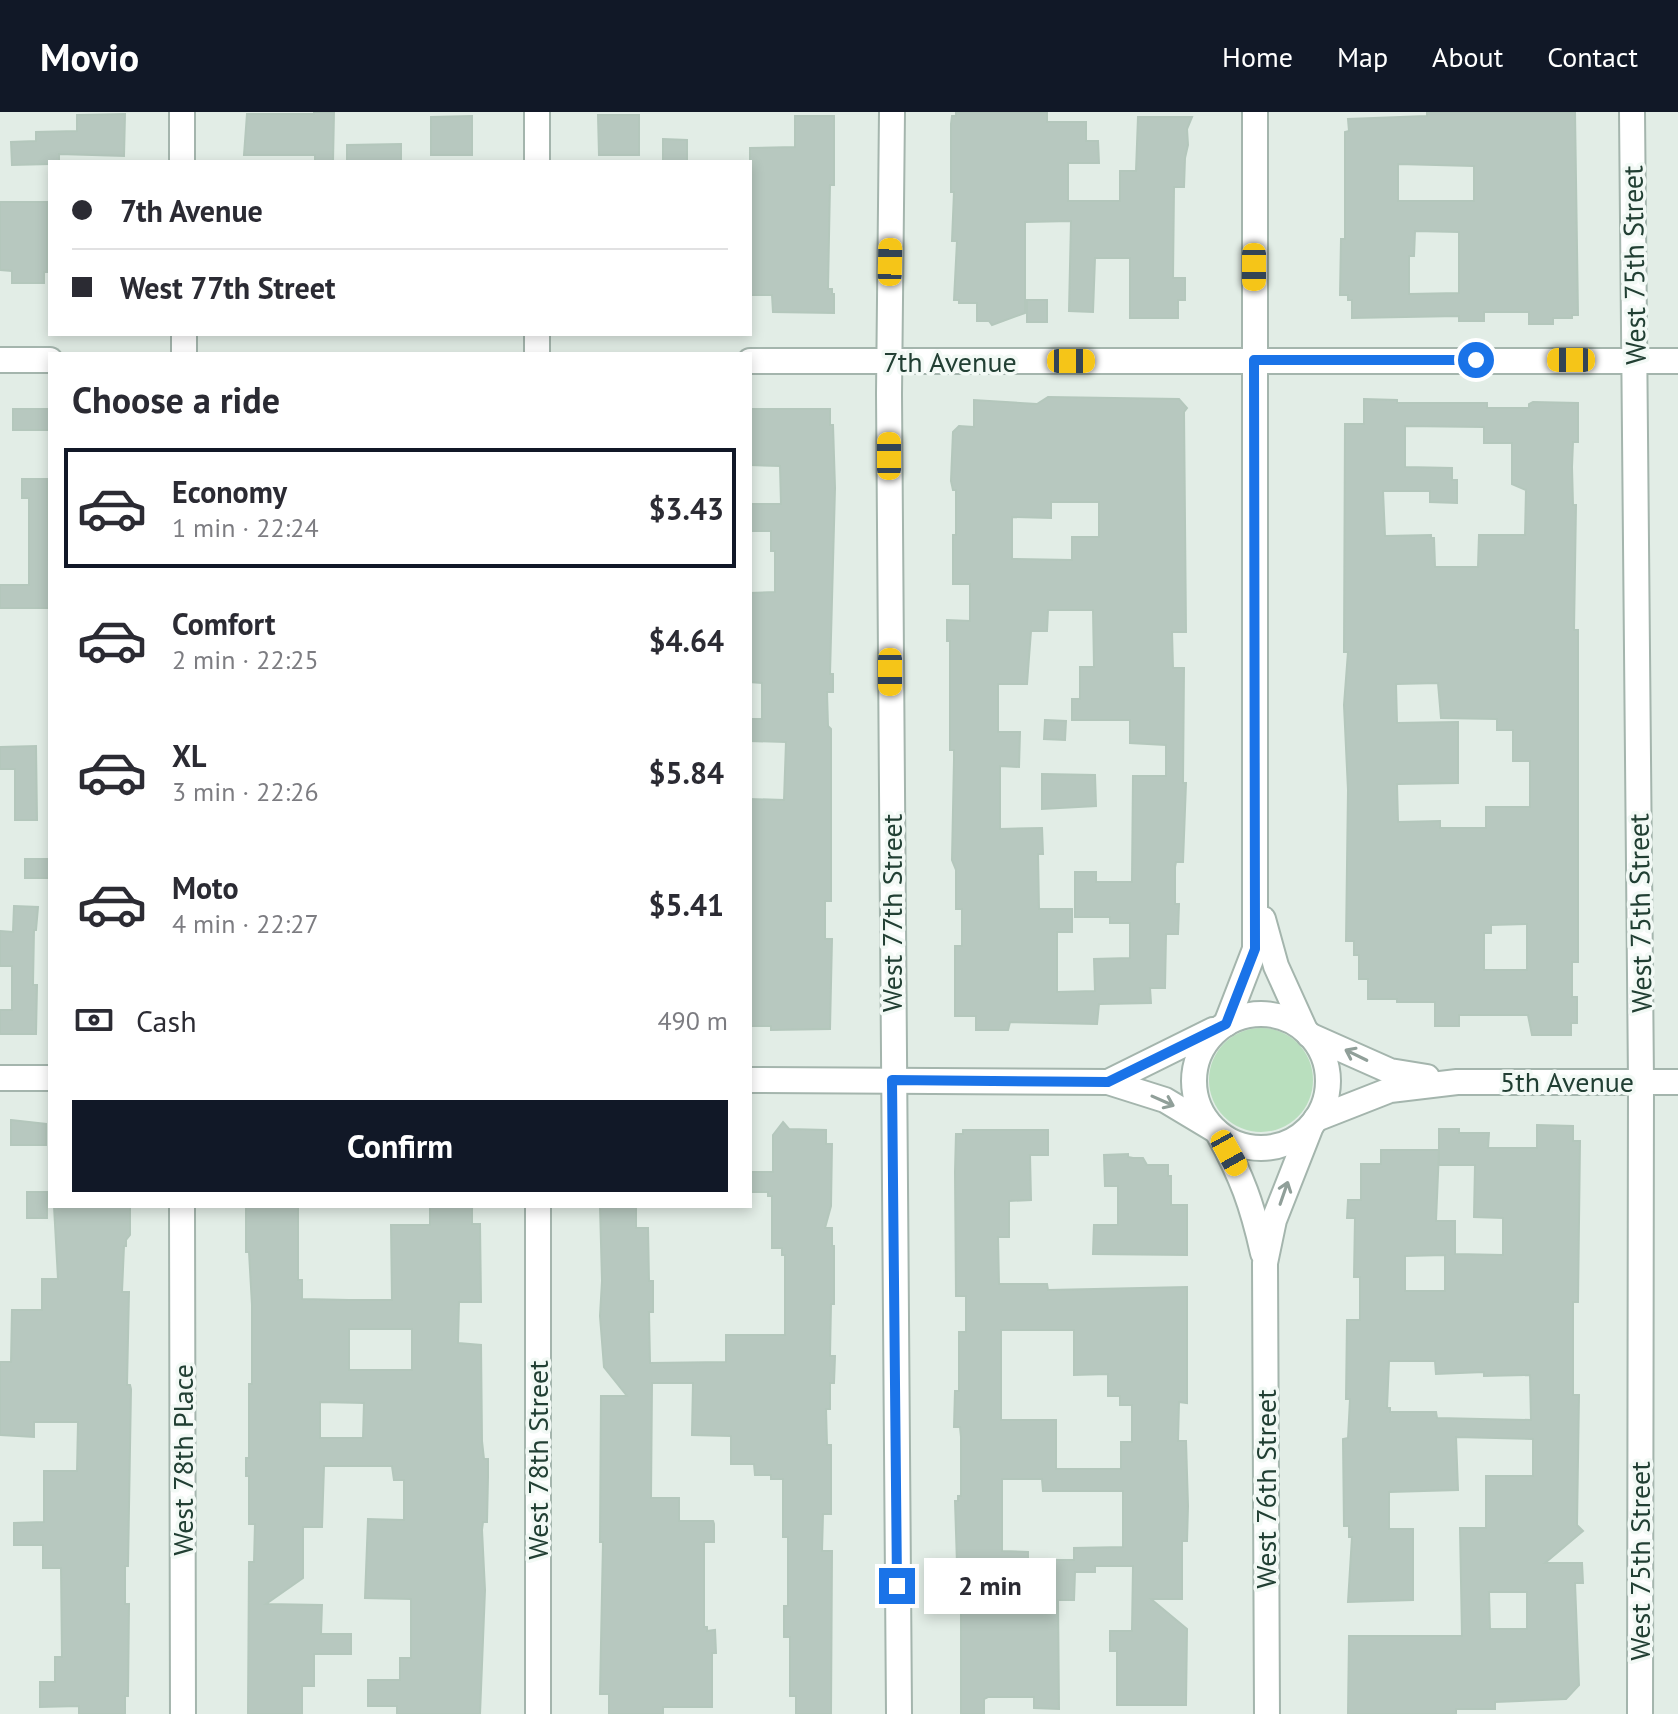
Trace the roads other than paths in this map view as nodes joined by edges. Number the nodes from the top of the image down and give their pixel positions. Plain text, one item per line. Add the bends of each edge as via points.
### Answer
1 (182, 112) edge
2 (537, 112) edge
3 (892, 112) edge
4 (1255, 112) edge
5 (1632, 112) edge
6 (182, 160) edge
7 (537, 160) edge
8 (0, 360) edge
9 (48, 360) edge
10 (1254, 360) junction
11 (1635, 360) junction
12 (752, 361) edge
13 (1678, 361) edge
14 (889, 362) junction
15 (1256, 893) junction
16 (1225, 1025) junction
17 (1308, 1033) junction
18 (0, 1078) edge
19 (48, 1078) edge
20 (752, 1080) edge
21 (892, 1080) junction
22 (1108, 1082) junction
23 (1457, 1082) junction
24 (1641, 1082) junction
25 (1678, 1082) edge
26 (1313, 1122) junction
27 (1216, 1131) junction
28 (182, 1208) edge
29 (538, 1208) edge
30 (1265, 1263) junction
31 (183, 1714) edge
32 (538, 1714) edge
33 (899, 1714) edge
34 (1267, 1714) edge
35 (1640, 1714) edge

1 - 6 street
2 - 7 street
3 - 14 street, West 77th Street
4 - 10 street
5 - 11 street, West 75th Street
8 - 9 street
10 - 11 street, 7th Avenue
10 - 14 street, 7th Avenue
10 - 15 street
11 - 13 street, 7th Avenue
11 - 24 street, West 75th Street
12 - 14 street, 7th Avenue
14 - 21 street, West 77th Street
15 - 16 street via 1255,949
15 - 17 street via 1276,966
16 - 17 street via 1268,1014
16 - 22 street
16 - 27 street via 1200,1052 1194,1076 1201,1112
23 -> 17 street, 5th Avenue via 1390,1071
17 - 26 street via 1326,1067 1326,1094
18 - 19 street
20 - 21 street
21 - 22 street
21 - 33 street, West 77th Street
22 -> 27 street via 1165,1100
23 - 24 street, 5th Avenue
23 - 26 street, 5th Avenue via 1390,1090
24 - 25 street, 5th Avenue
24 - 35 street, West 75th Street
26 - 27 street via 1295,1139 1276,1147 1235,1143
30 -> 26 street, West 76th Street via 1274,1220
27 - 30 street, West 76th Street via 1240,1173
28 - 31 street, West 78th Place
29 - 32 street, West 78th Street
30 - 34 street, West 76th Street

